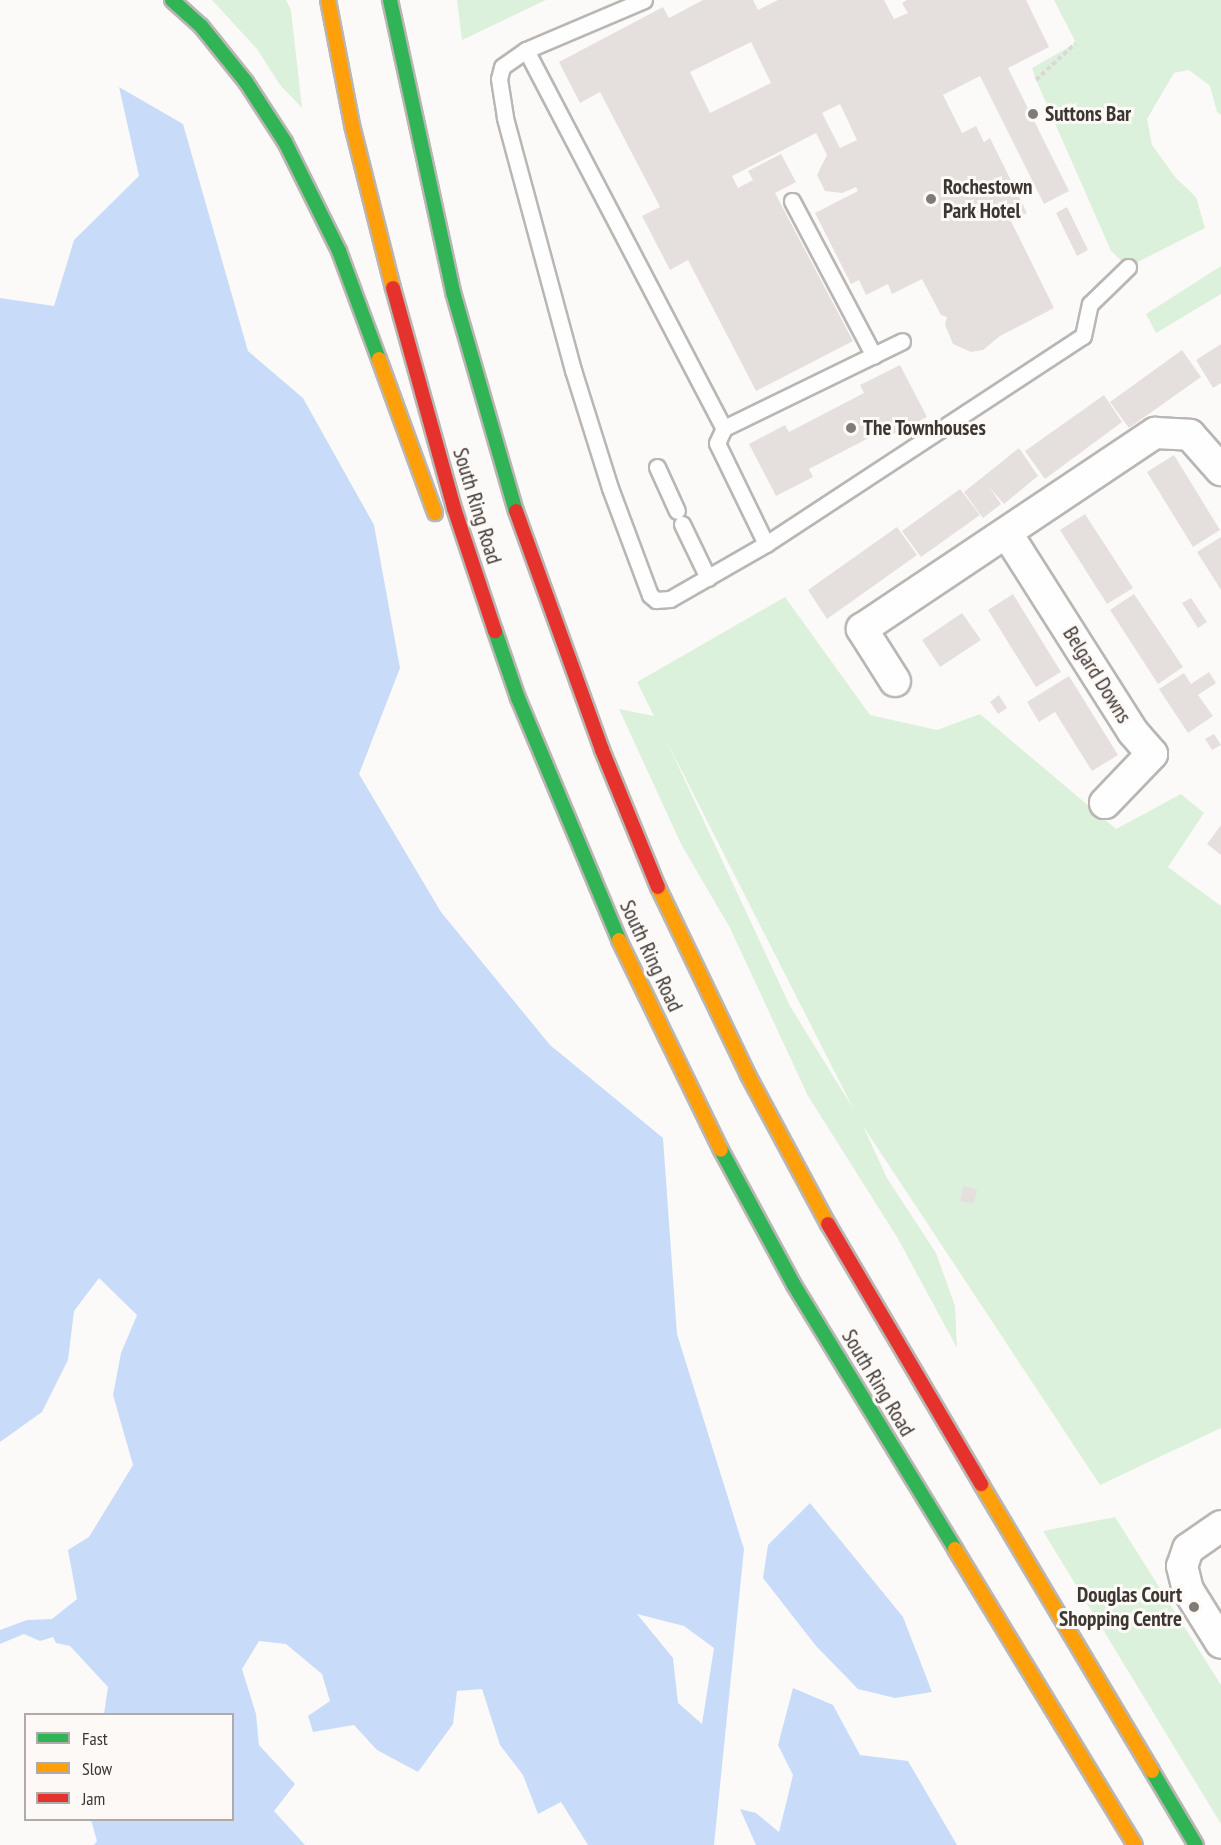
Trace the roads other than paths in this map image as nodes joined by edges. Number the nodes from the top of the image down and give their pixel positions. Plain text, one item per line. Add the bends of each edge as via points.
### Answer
1 (172, 0) edge
2 (328, 0) edge
3 (390, 0) edge
4 (644, 0) edge
5 (526, 50) junction
6 (792, 201) dead end
7 (1128, 267) dead end
8 (902, 341) dead end
9 (874, 356) junction
10 (724, 428) junction
11 (657, 467) dead end
12 (1221, 470) edge
13 (441, 527) dead end
14 (1008, 535) junction
15 (766, 544) junction
16 (451, 548) dead end
17 (708, 578) junction
18 (895, 681) dead end
19 (518, 698) junction
20 (1105, 803) dead end
21 (1221, 1526) edge
22 (1221, 1643) edge
23 (1135, 1845) edge
24 (1196, 1845) edge

1 - 13 highway via 201,26 246,82 285,142 339,251
2 - 19 highway, South Ring Road via 352,125 400,317 454,508
3 - 24 highway, South Ring Road via 453,292 513,503 602,750 668,908 748,1075 841,1249
4 - 5 lane
5 - 10 lane
5 - 17 lane via 502,67 503,108 573,370 610,488 650,595 656,600 670,599
6 - 9 lane
7 - 15 lane via 1090,304 1083,336
8 - 9 lane
9 - 10 lane
10 - 15 lane via 717,443
11 - 17 lane
12 - 14 street via 1190,435 1155,433
14 - 18 street via 862,629
14 - 20 street, Belgard Downs via 1133,732 1152,754
15 - 17 lane
16 - 19 highway
19 - 23 highway, South Ring Road via 606,912 722,1153 794,1285
21 - 22 street via 1188,1549 1182,1566 1188,1590

